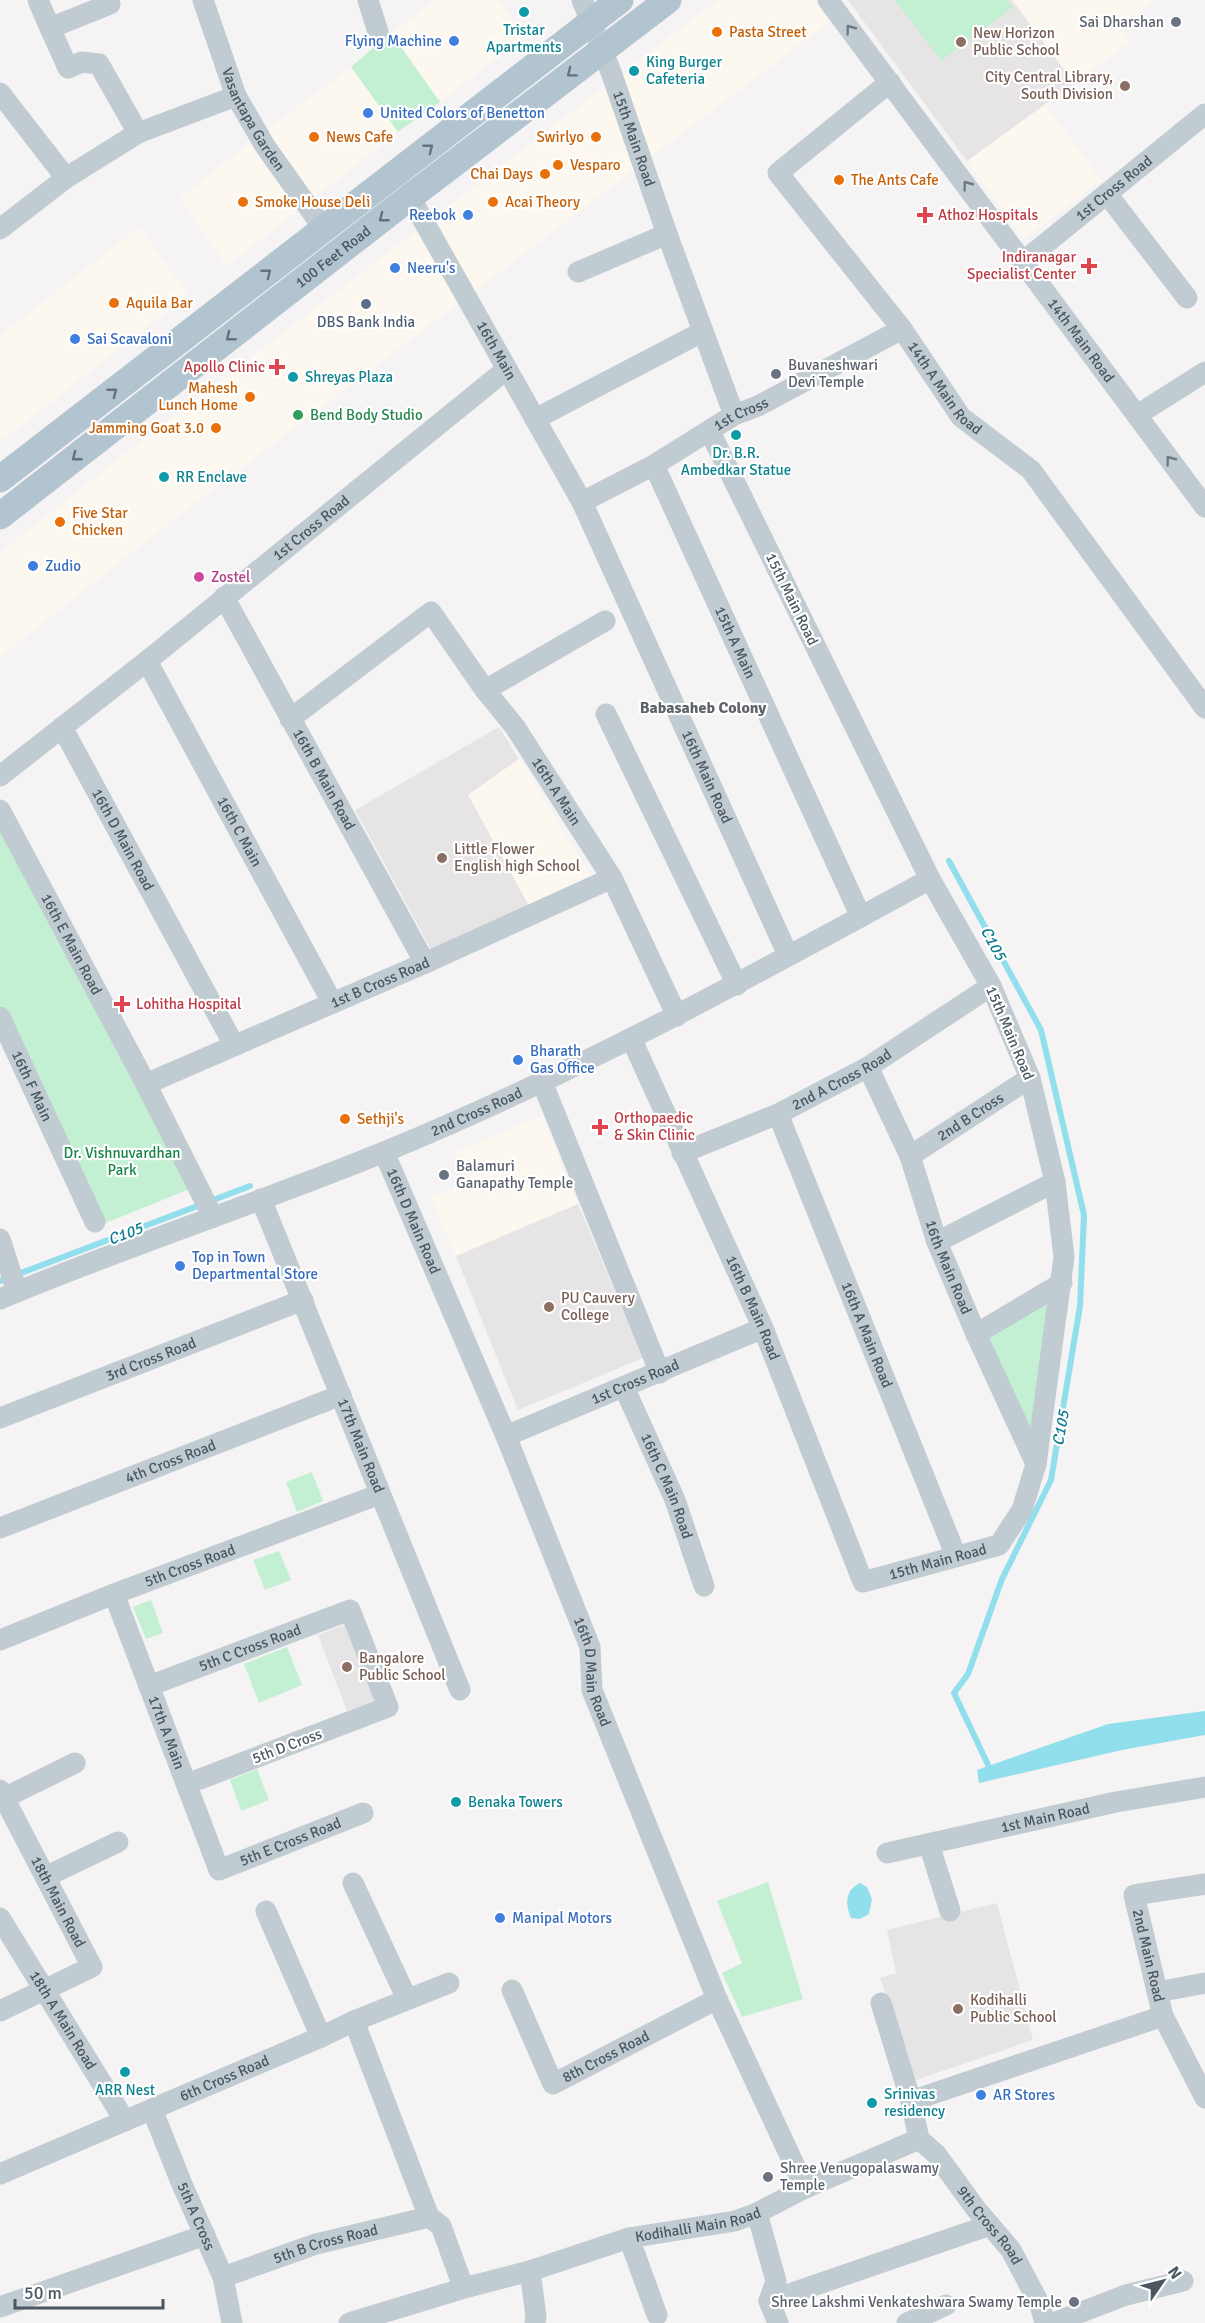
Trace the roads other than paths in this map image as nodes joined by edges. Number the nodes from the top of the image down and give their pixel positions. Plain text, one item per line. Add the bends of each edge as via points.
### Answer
1 (38, 0) edge
2 (203, 0) edge
3 (368, 0) edge
4 (620, 0) edge
5 (668, 0) edge
6 (828, 0) edge
7 (110, 4) dead end
8 (586, 12) edge
9 (50, 28) junction
10 (378, 32) dead end
11 (601, 51) junction
12 (890, 82) junction
13 (0, 93) edge
14 (236, 96) junction
15 (1203, 120) edge
16 (138, 133) junction
17 (66, 178) junction
18 (1107, 194) junction
19 (410, 197) junction
20 (0, 229) edge
21 (324, 229) junction
22 (667, 234) junction
23 (1023, 262) junction
24 (578, 272) dead end
25 (1187, 298) dead end
26 (902, 329) junction
27 (702, 332) junction
28 (507, 369) junction
29 (1205, 372) edge
30 (1137, 415) junction
31 (735, 416) junction
32 (535, 419) junction
33 (710, 432) junction
34 (654, 465) junction
35 (0, 479) edge
36 (582, 502) junction
37 (1205, 507) edge
38 (0, 516) edge
39 (224, 597) junction
40 (605, 621) dead end
41 (147, 661) junction
42 (485, 690) junction
43 (1205, 708) edge
44 (606, 714) dead end
45 (290, 719) junction
46 (62, 727) junction
47 (0, 776) edge
48 (0, 810) edge
49 (612, 878) junction
50 (930, 879) junction
51 (861, 916) junction
52 (788, 955) junction
53 (425, 963) junction
54 (736, 985) junction
55 (991, 986) junction
56 (332, 1002) junction
57 (677, 1016) junction
58 (0, 1017) edge
59 (631, 1038) junction
60 (234, 1045) junction
61 (868, 1067) junction
62 (1030, 1078) junction
63 (542, 1082) junction
64 (146, 1084) junction
65 (778, 1114) junction
66 (384, 1152) junction
67 (682, 1153) junction
68 (910, 1156) junction
69 (1055, 1182) junction
70 (261, 1199) junction
71 (210, 1211) junction
72 (95, 1222) dead end
73 (937, 1242) junction
74 (3, 1246) edge
75 (1062, 1283) junction
76 (11, 1291) edge
77 (303, 1300) junction
78 (763, 1328) junction
79 (976, 1334) junction
80 (660, 1373) junction
81 (624, 1387) junction
82 (341, 1395) junction
83 (0, 1418) edge
84 (506, 1436) junction
85 (1036, 1464) junction
86 (380, 1494) junction
87 (0, 1528) edge
88 (956, 1556) junction
89 (863, 1582) joint
90 (704, 1586) dead end
91 (114, 1594) junction
92 (0, 1640) edge
93 (149, 1686) junction
94 (460, 1690) dead end
95 (388, 1707) joint
96 (75, 1762) dead end
97 (187, 1784) junction
98 (1205, 1787) edge
99 (2, 1794) edge
100 (363, 1813) dead end
101 (118, 1842) dead end
102 (929, 1844) junction
103 (887, 1853) dead end
104 (219, 1870) joint
105 (45, 1877) junction
106 (353, 1883) dead end
107 (1205, 1884) edge
108 (266, 1911) dead end
109 (950, 1911) dead end
110 (0, 1918) edge
111 (449, 1983) dead end
112 (1205, 1983) edge
113 (44, 1989) junction
114 (512, 1990) dead end
115 (1157, 1992) junction
116 (407, 1999) junction
117 (717, 1999) junction
118 (881, 2003) dead end
119 (0, 2011) edge
120 (1163, 2016) junction
121 (354, 2020) junction
122 (321, 2037) junction
123 (1200, 2078) edge
124 (1205, 2098) edge
125 (911, 2101) junction
126 (152, 2109) junction
127 (125, 2121) junction
128 (919, 2139) junction
129 (0, 2174) edge
130 (804, 2188) junction
131 (757, 2213) junction
132 (429, 2217) junction
133 (990, 2225) junction
134 (205, 2235) junction
135 (629, 2238) junction
136 (530, 2271) junction
137 (223, 2277) junction
138 (1183, 2281) dead end
139 (468, 2287) junction
140 (769, 2301) junction
141 (946, 2305) dead end
142 (0, 2307) edge
143 (657, 2315) dead end
144 (232, 2323) edge
145 (349, 2323) edge
146 (535, 2323) edge
147 (778, 2323) edge
148 (907, 2323) edge
149 (1045, 2323) edge
150 (1053, 2323) edge

1 - 9 street
2 - 14 street, Vasantapa Garden
3 - 10 street
4 - 8 main road, 100 Feet Road
5 - 11 main road, 100 Feet Road
12 -> 6 street, 14th Main Road
7 - 9 street
8 - 11 street, 15th Main Road
21 -> 8 main road, 100 Feet Road
9 - 16 street via 68,68 82,62 99,64
11 -> 19 main road, 100 Feet Road
11 - 22 street, 15th Main Road
23 -> 12 street, 14th Main Road
12 - 26 street, 14th A Main Road via 778,173
13 - 17 street
14 - 16 street
14 - 21 street, Vasantapa Garden via 265,146
15 - 18 street, 1st Cross Road
16 - 17 street
17 - 20 street
18 - 23 street, 1st Cross Road
18 - 25 street
19 - 28 street, 16th Main
19 -> 38 main road, 100 Feet Road
35 -> 21 main road, 100 Feet Road
22 - 24 street
22 - 27 street, 15th Main Road
23 - 30 street, 14th Main Road
26 - 31 street, 1st Cross
26 - 43 street, 14th A Main Road via 961,417 1031,470
27 - 31 street, 15th Main Road
27 - 32 street
28 - 32 street, 16th Main
28 - 39 street, 1st Cross Road
29 - 30 street
37 -> 30 street, 14th Main Road
31 - 33 street, 1st Cross
32 - 36 street, 16th Main
33 - 34 street, 1st Cross
33 - 50 street, 15th Main Road
34 - 36 street, 1st Cross
34 - 51 street, 15th A Main
36 - 52 street, 16th Main Road
39 - 41 street, 1st Cross Road
39 - 45 street, 16th B Main Road
40 - 42 street
41 - 46 street, 1st Cross Road
41 - 56 street, 16th C Main
42 - 45 street, 16th A Main via 431,612
42 - 49 street, 16th A Main via 514,726
44 - 54 street
45 - 53 street, 16th B Main Road
46 - 47 street, 1st Cross Road
46 - 60 street, 16th D Main Road
48 - 64 street, 16th E Main Road
49 - 53 street, 1st B Cross Road
49 - 57 street, 16th A Main
50 - 51 street, 2nd Cross Road
50 - 55 street, 15th Main Road
51 - 52 street, 2nd Cross Road
52 - 54 street, 2nd Cross Road
53 - 56 street, 1st B Cross Road
54 - 57 street, 2nd Cross Road
55 - 61 street, 2nd A Cross Road
55 - 62 street, 15th Main Road
56 - 60 street, 1st B Cross Road
57 - 59 street, 2nd Cross Road
58 - 72 street, 16th F Main
59 - 63 street, 2nd Cross Road
59 - 67 street, 16th B Main Road
60 - 64 street, 1st B Cross Road
61 - 65 street, 2nd A Cross Road
61 - 68 street, 16th Main Road
62 - 68 street, 2nd B Cross
62 - 69 street, 15th Main Road
63 - 66 street, 2nd Cross Road
63 - 80 street
64 - 71 street, 16th E Main Road
65 - 67 street, 2nd A Cross Road
65 - 88 street, 16th A Main Road
66 - 70 street, 2nd Cross Road
66 - 84 street, 16th D Main Road
67 - 78 street, 16th B Main Road
68 - 73 street, 16th Main Road
69 - 73 street
69 - 75 street, 15th Main Road via 1064,1248
70 - 71 street, 2nd Cross Road
70 - 77 street, 17th Main Road
71 - 76 street, 2nd Cross Road
73 - 79 street, 16th Main Road
74 - 76 street
75 - 79 street
75 - 85 street, 15th Main Road
77 - 82 street, 17th Main Road
77 - 83 street, 3rd Cross Road
78 - 80 street, 1st Cross Road
78 - 89 street, 16th B Main Road
79 - 85 street, 16th Main Road
80 - 81 street, 1st Cross Road
81 - 84 street, 1st Cross Road
81 - 90 street, 16th C Main Road via 675,1500
82 - 86 street, 17th Main Road
82 - 87 street, 4th Cross Road
84 - 117 street, 16th D Main Road via 590,1647 592,1690
85 - 88 street, 15th Main Road via 1022,1510 999,1545
86 - 91 street, 5th Cross Road
86 - 94 street, 17th Main Road
88 - 89 street, 15th Main Road
91 - 92 street, 5th Cross Road
91 - 93 street, 17th A Main
93 - 95 street, 5th C Cross Road via 350,1610
93 - 97 street, 17th A Main
95 - 97 street, 5th D Cross
96 - 99 street
97 - 104 street, 17th A Main
98 - 102 street, 1st Main Road via 1116,1802
99 - 105 street, 18th Main Road
100 - 104 street, 5th E Cross Road
101 - 105 street
102 - 103 street, 1st Main Road
102 - 109 street
105 - 113 street, 18th Main Road via 92,1967
106 - 116 street
107 - 115 street, 2nd Main Road via 1134,1895
108 - 122 street
110 - 113 street, 18th A Main Road
111 - 116 street, 6th Cross Road
112 - 115 street
113 - 119 street
113 - 127 street, 18th A Main Road
114 - 117 street, 8th Cross Road via 553,2084
115 - 120 street, 2nd Main Road
116 - 121 street, 6th Cross Road
117 - 130 street, 16th D Main Road
118 - 125 street
120 - 123 street, 2nd Main Road
120 - 125 street
121 - 122 street, 6th Cross Road
121 - 132 street
122 - 126 street, 6th Cross Road
123 - 124 street, 2nd Main Road
125 - 128 street
126 - 127 street, 6th Cross Road
126 - 134 street, 5th A Cross
127 - 129 street, 6th Cross Road
128 - 130 street, Kodihalli Main Road
128 - 133 street, 9th Cross Road via 936,2154
130 - 131 street, Kodihalli Main Road
131 - 135 street, Kodihalli Main Road via 735,2221
131 - 140 street via 776,2281
132 - 137 street, 5th B Cross Road via 316,2244
132 - 139 street via 441,2226 461,2281
133 - 140 street
133 - 149 street, 9th Cross Road via 1011,2250
134 - 137 street, 5th A Cross
134 - 142 street
135 - 136 street, Kodihalli Main Road
135 - 143 street
136 - 139 street, Kodihalli Main Road
136 - 146 street
137 - 144 street, 5th A Cross
138 - 150 street via 1126,2295
139 - 145 street, Kodihalli Main Road
140 - 147 street
141 - 148 street

